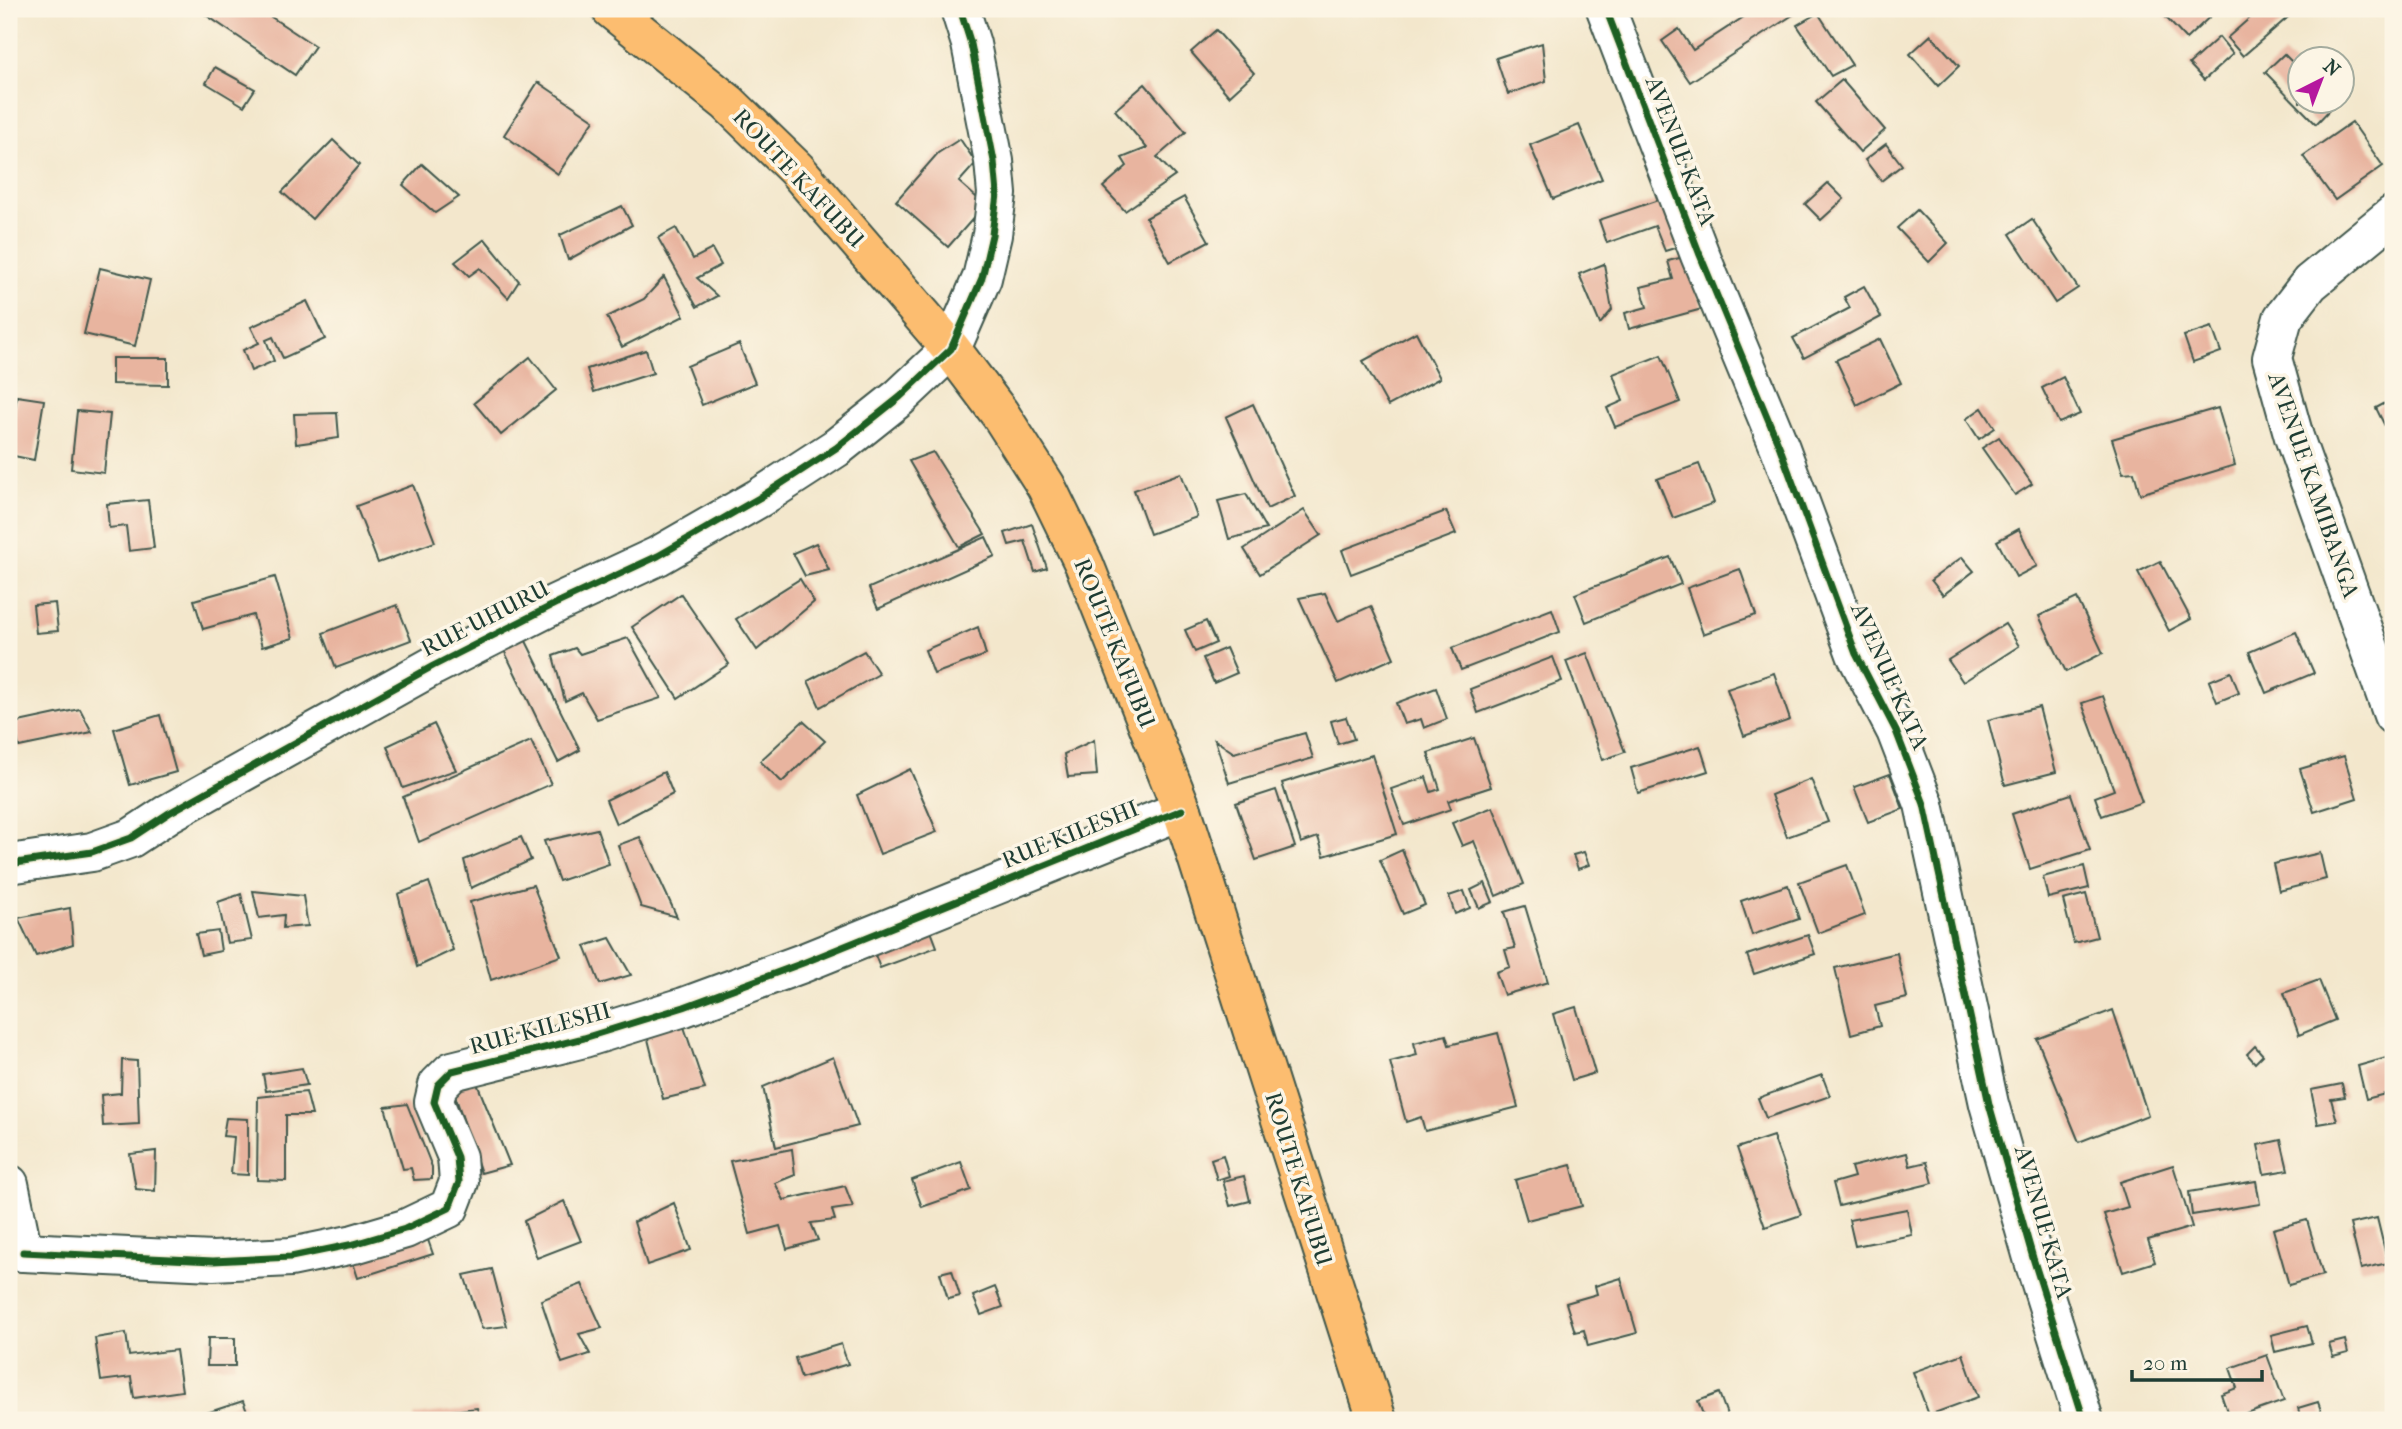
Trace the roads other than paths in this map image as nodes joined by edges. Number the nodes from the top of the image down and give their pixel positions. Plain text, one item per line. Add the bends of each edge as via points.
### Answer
1 (611, 9) edge
2 (960, 9) edge
3 (1606, 9) edge
4 (2393, 215) edge
5 (951, 349) junction
6 (2393, 715) edge
7 (1182, 810) junction
8 (9, 864) edge
9 (9, 1184) edge
10 (16, 1259) edge
11 (1377, 1420) edge
12 (2084, 1420) edge

1 - 5 main road, ROUTE KAFUBU via 728,103 796,169
2 - 5 street via 971,44 998,194 982,278
3 - 12 street, AVENUE KATA via 1780,448 1838,610 1896,731 1924,804 1989,1104
4 - 6 street, AVENUE KAMIBANGA via 2310,283 2283,318 2272,358 2294,437
5 - 7 main road, ROUTE KAFUBU via 1046,486 1084,564
5 - 8 street, RUE UHURU via 836,447 658,556 433,666 131,838 92,852
7 - 10 street, RUE KILESHI via 684,1007 452,1071 438,1085 434,1102 457,1157 459,1182 449,1208 405,1230 291,1257
7 - 11 main road, ROUTE KAFUBU
9 - 10 street

